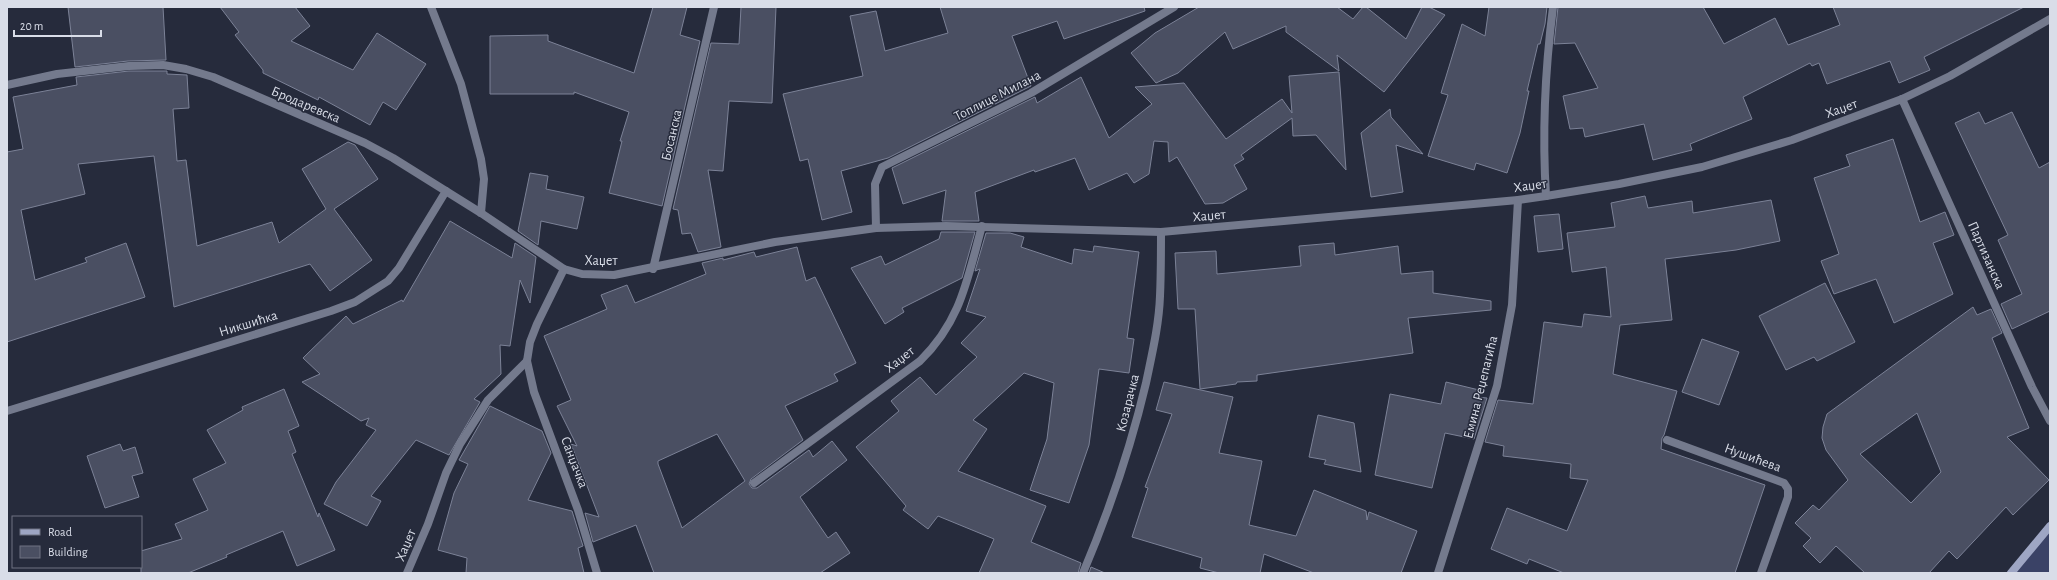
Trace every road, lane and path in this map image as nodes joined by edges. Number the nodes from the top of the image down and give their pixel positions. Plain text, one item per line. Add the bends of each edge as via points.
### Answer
1 (431, 7) edge
2 (714, 7) edge
3 (1174, 7) edge
4 (1553, 7) edge
5 (2050, 19) edge
6 (7, 84) edge
7 (1902, 99) junction
8 (446, 191) junction
9 (1546, 196) junction
10 (1518, 200) junction
11 (481, 213) junction
12 (982, 226) junction
13 (876, 228) junction
14 (1161, 232) junction
15 (653, 268) junction
16 (564, 269) junction
17 (527, 362) junction
18 (7, 411) edge
19 (2050, 421) edge
20 (1667, 440) dead end
21 (754, 483) dead end
22 (2050, 526) edge
23 (407, 573) edge
24 (597, 573) edge
25 (1083, 573) edge
26 (1438, 573) edge
27 (1761, 573) edge
28 (2011, 573) edge

1 - 11 street via 461,84 481,159 484,179
2 - 15 street, Босанска
3 - 13 street, Топлице Милана via 1031,93 882,167 875,184
4 - 9 street via 1544,89
5 - 7 street, Хаџет via 1950,76
6 - 8 street, Бродаревска via 93,69 164,65 186,69 213,77 365,143
7 - 9 street, Хаџет via 1792,140 1702,167
7 - 19 street, Партизанска via 2032,387
8 - 11 street, Бродаревска
8 - 18 street, Никшићка via 399,268 388,281 355,302
9 - 10 street, Хаџет
10 - 14 street, Хаџет
10 - 26 street, Емина Реџепагића via 1512,305 1497,386
11 - 16 street, Бродаревска
12 - 13 street, Хаџет
12 - 14 street, Хаџет
12 - 21 street, Хаџет via 961,303 933,348 920,361
13 - 15 street, Хаџет via 724,252
14 - 25 street, Козарачка via 1160,296 1156,334 1143,395 1132,441 1109,511
15 - 16 street, Хаџет via 599,276
16 - 17 street, Хаџет via 537,324 530,342
17 - 23 street, Хаџет via 488,400 460,444
17 - 24 street, Санџачка via 534,392 578,510
20 - 27 street, Нушићева via 1784,483 1788,489 1788,497
22 - 28 street

